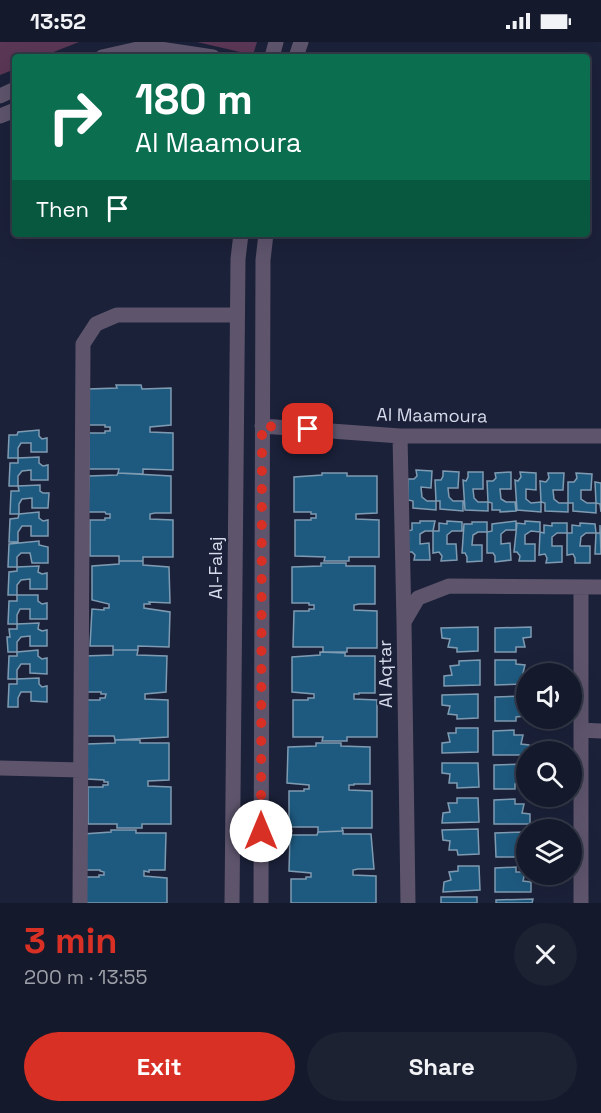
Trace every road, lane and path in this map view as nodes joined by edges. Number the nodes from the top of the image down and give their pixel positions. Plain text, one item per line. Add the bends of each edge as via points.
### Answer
1 (116, 54) edge
2 (193, 54) edge
3 (241, 237) edge
4 (266, 237) edge
5 (237, 315) junction
6 (262, 426) junction
7 (400, 436) junction
8 (601, 436) edge
9 (581, 587) junction
10 (601, 587) edge
11 (404, 622) junction
12 (581, 730) junction
13 (601, 731) edge
14 (0, 768) edge
15 (81, 770) junction
16 (80, 903) edge
17 (232, 903) edge
18 (261, 903) edge
19 (408, 903) edge
20 (580, 903) edge

1 - 2 street via 147,47
3 - 5 street, Al-Falaj
4 - 6 street
5 - 15 street via 117,315 96,324 84,344
5 - 17 street, Al-Falaj
6 - 7 street, Al Maamoura
6 - 18 street
7 - 8 street, Al Maamoura
7 - 11 street
9 - 10 street, Al Aqtar
9 - 11 street, Al Aqtar via 448,586 418,598
9 - 12 street
11 - 19 street, Al Aqtar
12 - 13 street
12 - 20 street
14 - 15 street
15 - 16 street

